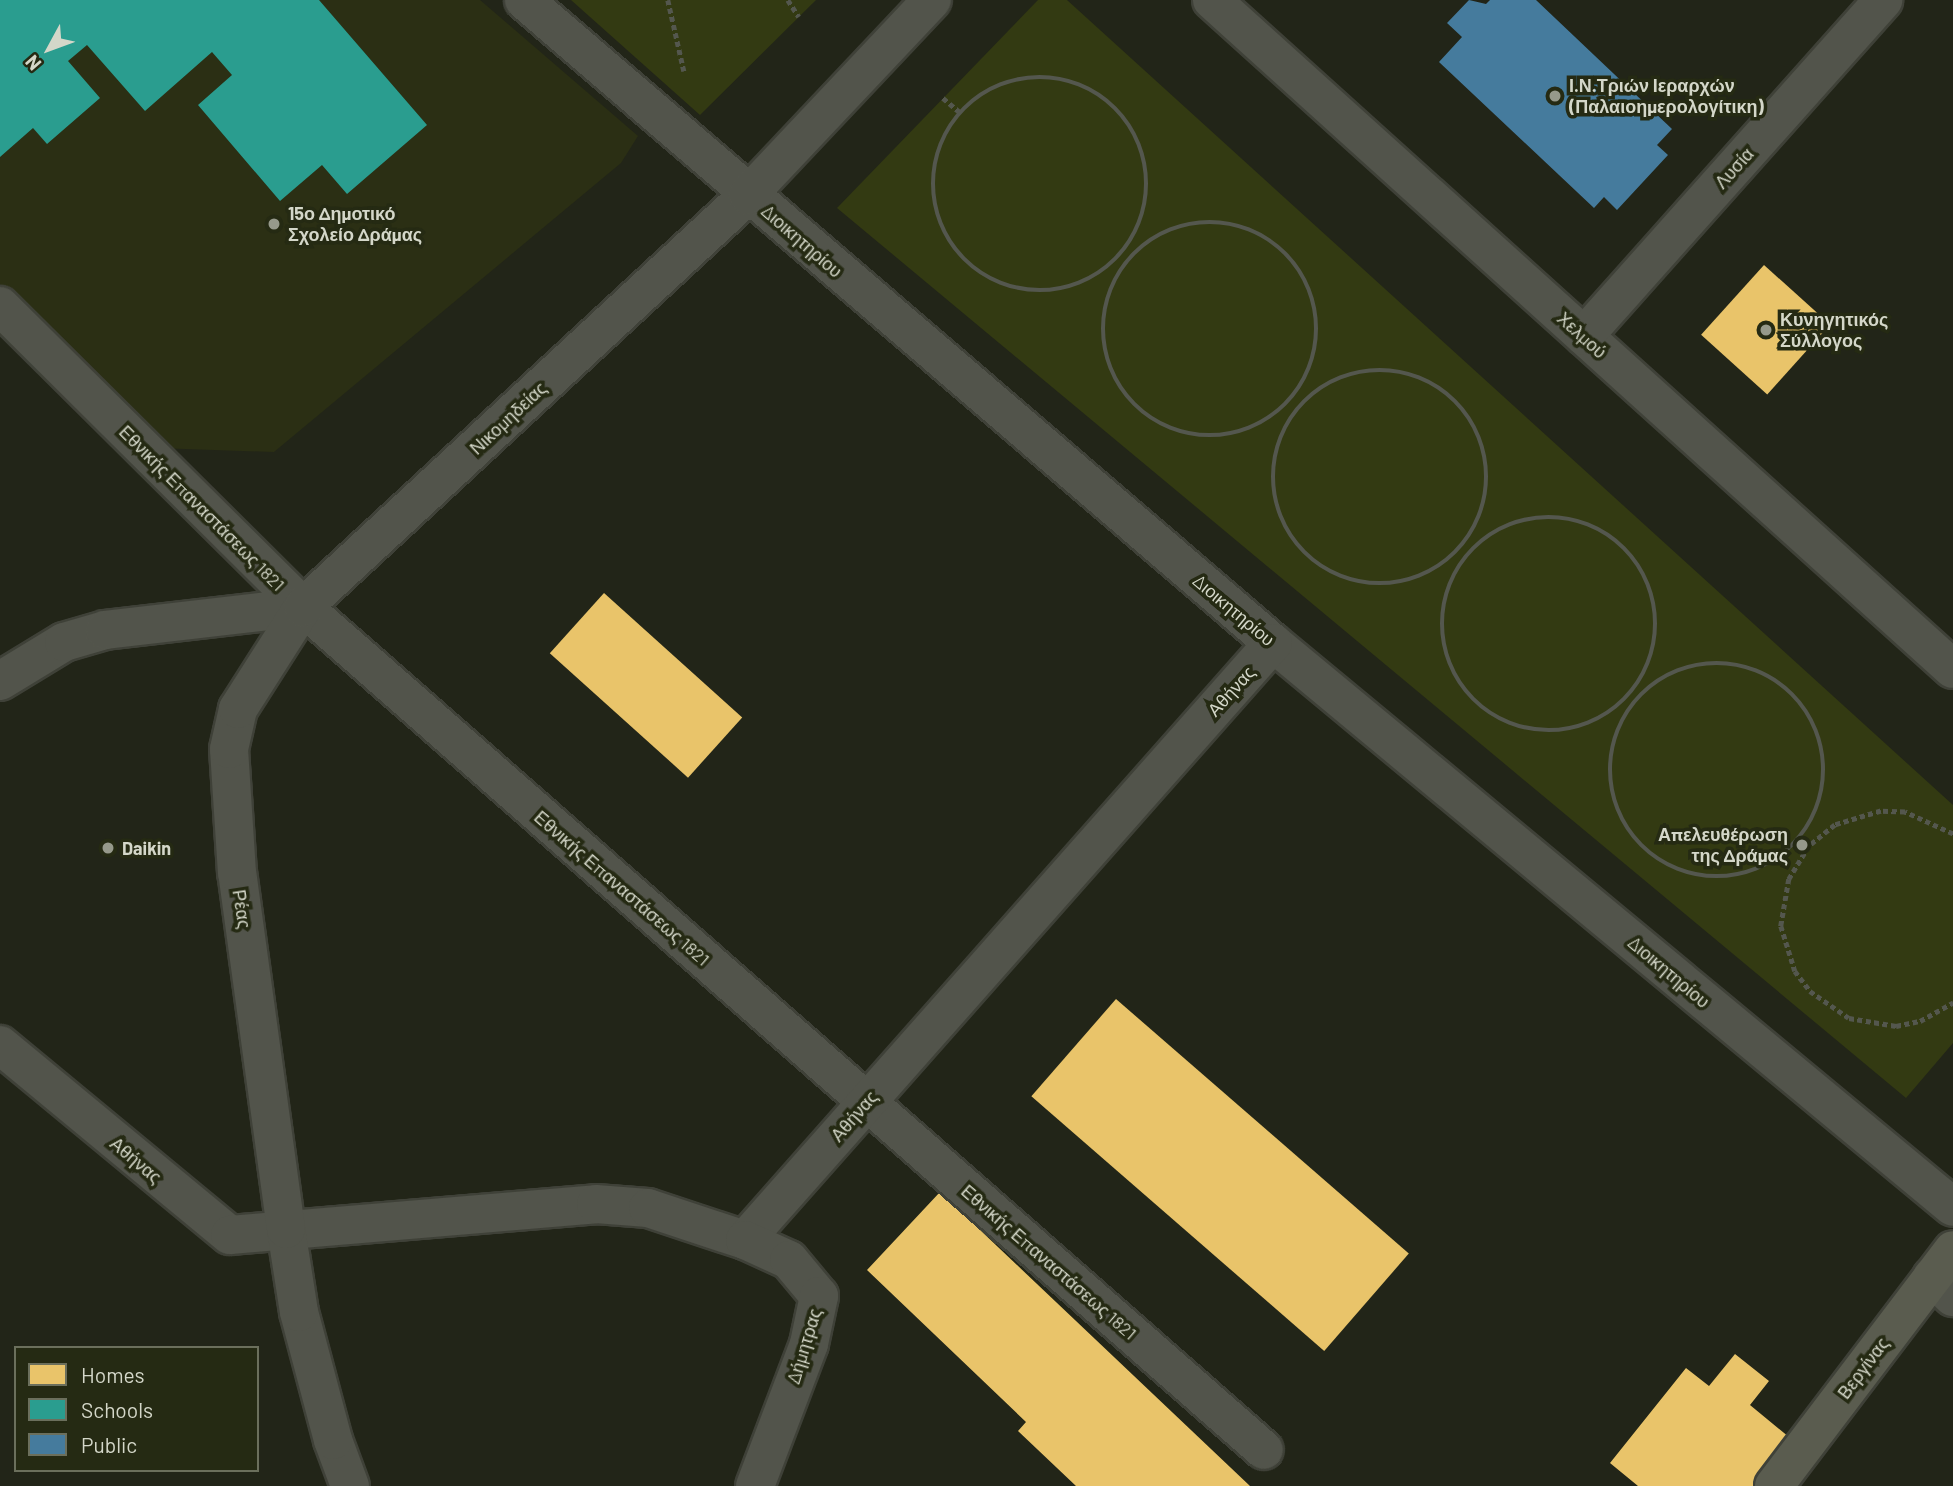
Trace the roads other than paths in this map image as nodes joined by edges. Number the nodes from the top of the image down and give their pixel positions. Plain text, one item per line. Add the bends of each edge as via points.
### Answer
1 (524, 0) edge
2 (932, 0) edge
3 (1212, 0) edge
4 (1883, 0) edge
5 (748, 195) junction
6 (0, 306) edge
7 (1584, 337) junction
8 (303, 607) junction
9 (1273, 643) junction
10 (1953, 669) edge
11 (0, 681) edge
12 (0, 1045) edge
13 (866, 1102) junction
14 (1953, 1207) edge
15 (286, 1229) junction
16 (745, 1240) junction
17 (1946, 1275) edge
18 (1264, 1450) dead end
19 (350, 1486) edge
20 (755, 1486) edge
21 (1774, 1486) edge

1 - 5 street, Διοικητηρίου
2 - 5 street, Νικομηδείας
3 - 7 street, Χελμού
4 - 7 street, Λυσία
5 - 8 street, Νικομηδείας
5 - 9 street, Διοικητηρίου
6 - 8 street, Εθνικής Επαναστάσεως 1821
7 - 10 street, Χελμού
8 - 11 street via 106,630 64,642
8 - 13 street, Εθνικής Επαναστάσεως 1821
8 - 15 street, Ρέας via 238,709 229,749 237,873
9 - 13 street, Αθήνας
9 - 14 street, Διοικητηρίου
12 - 15 street, Αθήνας via 222,1233
13 - 16 street, Αθήνας
13 - 18 street, Εθνικής Επαναστάσεως 1821
15 - 16 street, Αθήνας via 596,1204 648,1208
15 - 19 street via 299,1312
16 - 20 street, Δήμητρας via 789,1260 819,1296 809,1344
17 - 21 main road, Βεργίνας

